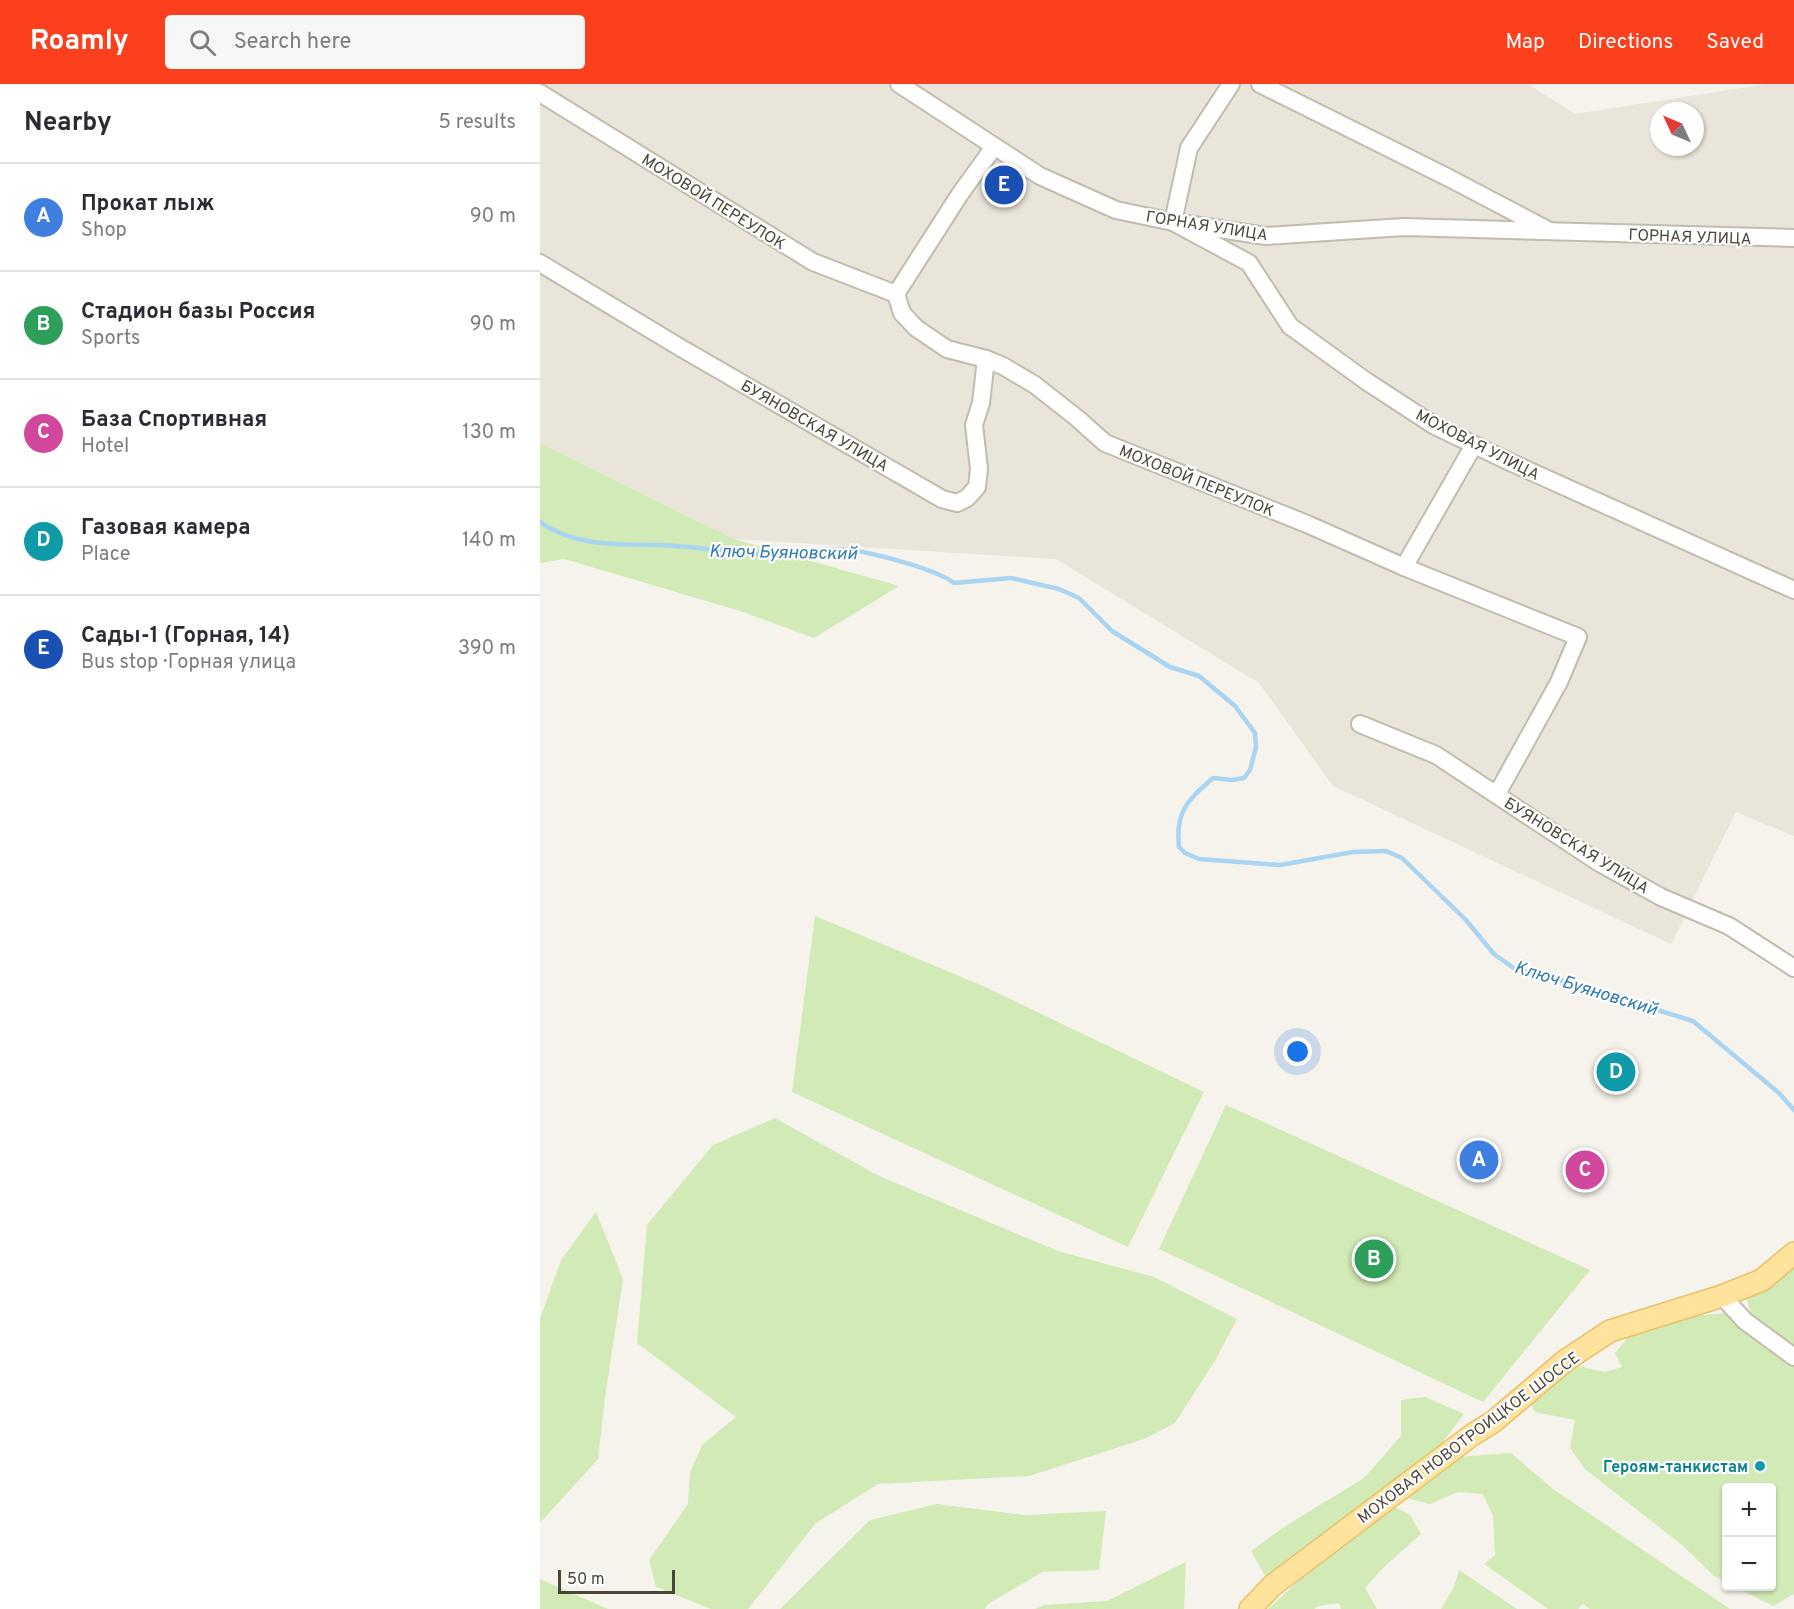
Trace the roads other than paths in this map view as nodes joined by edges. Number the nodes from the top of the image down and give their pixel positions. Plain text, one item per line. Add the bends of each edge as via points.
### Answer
1 (899, 84) edge
2 (1231, 84) edge
3 (1260, 84) edge
4 (540, 93) edge
5 (994, 147) junction
6 (1173, 222) junction
7 (1550, 231) junction
8 (1794, 237) edge
9 (540, 263) edge
10 (896, 294) junction
11 (986, 359) junction
12 (1473, 445) junction
13 (1404, 567) junction
14 (1794, 590) edge
15 (1360, 724) dead end
16 (1497, 794) junction
17 (1794, 968) edge
18 (1794, 1253) edge
19 (1722, 1296) junction
20 (1794, 1357) edge
21 (1250, 1609) edge

1 - 5 street, ГОРНАЯ УЛИЦА
2 - 6 street via 1189,148
3 - 7 street, ГОРНАЯ УЛИЦА
4 - 10 street, МОХОВОЙ ПЕРЕУЛОК via 813,262
5 - 6 street, ГОРНАЯ УЛИЦА via 1040,176 1116,210
5 - 10 street
6 - 7 street, ГОРНАЯ УЛИЦА via 1266,236 1404,227
6 - 12 street, МОХОВАЯ УЛИЦА via 1249,263 1290,326 1435,426
7 - 8 street, ГОРНАЯ УЛИЦА
9 - 11 street, БУЯНОВСКАЯ УЛИЦА via 942,499 957,503 977,487 974,425 981,404
10 - 11 street, МОХОВОЙ ПЕРЕУЛОК via 902,313 916,328 947,350
11 - 13 street, МОХОВОЙ ПЕРЕУЛОК via 1035,386 1105,443
12 - 13 street
12 - 14 street, МОХОВАЯ УЛИЦА
13 - 16 street, МОХОВОЙ ПЕРЕУЛОК via 1578,637 1559,682
15 - 16 street, БУЯНОВСКАЯ УЛИЦА via 1436,755
16 - 17 street, БУЯНОВСКАЯ УЛИЦА via 1598,862 1660,897 1729,926
18 - 19 main road via 1762,1280
19 - 20 street via 1746,1321
19 - 21 main road, МОХОВАЯ НОВОТРОИЦКОЕ ШОССЕ via 1611,1331 1566,1360 1493,1422 1272,1586

